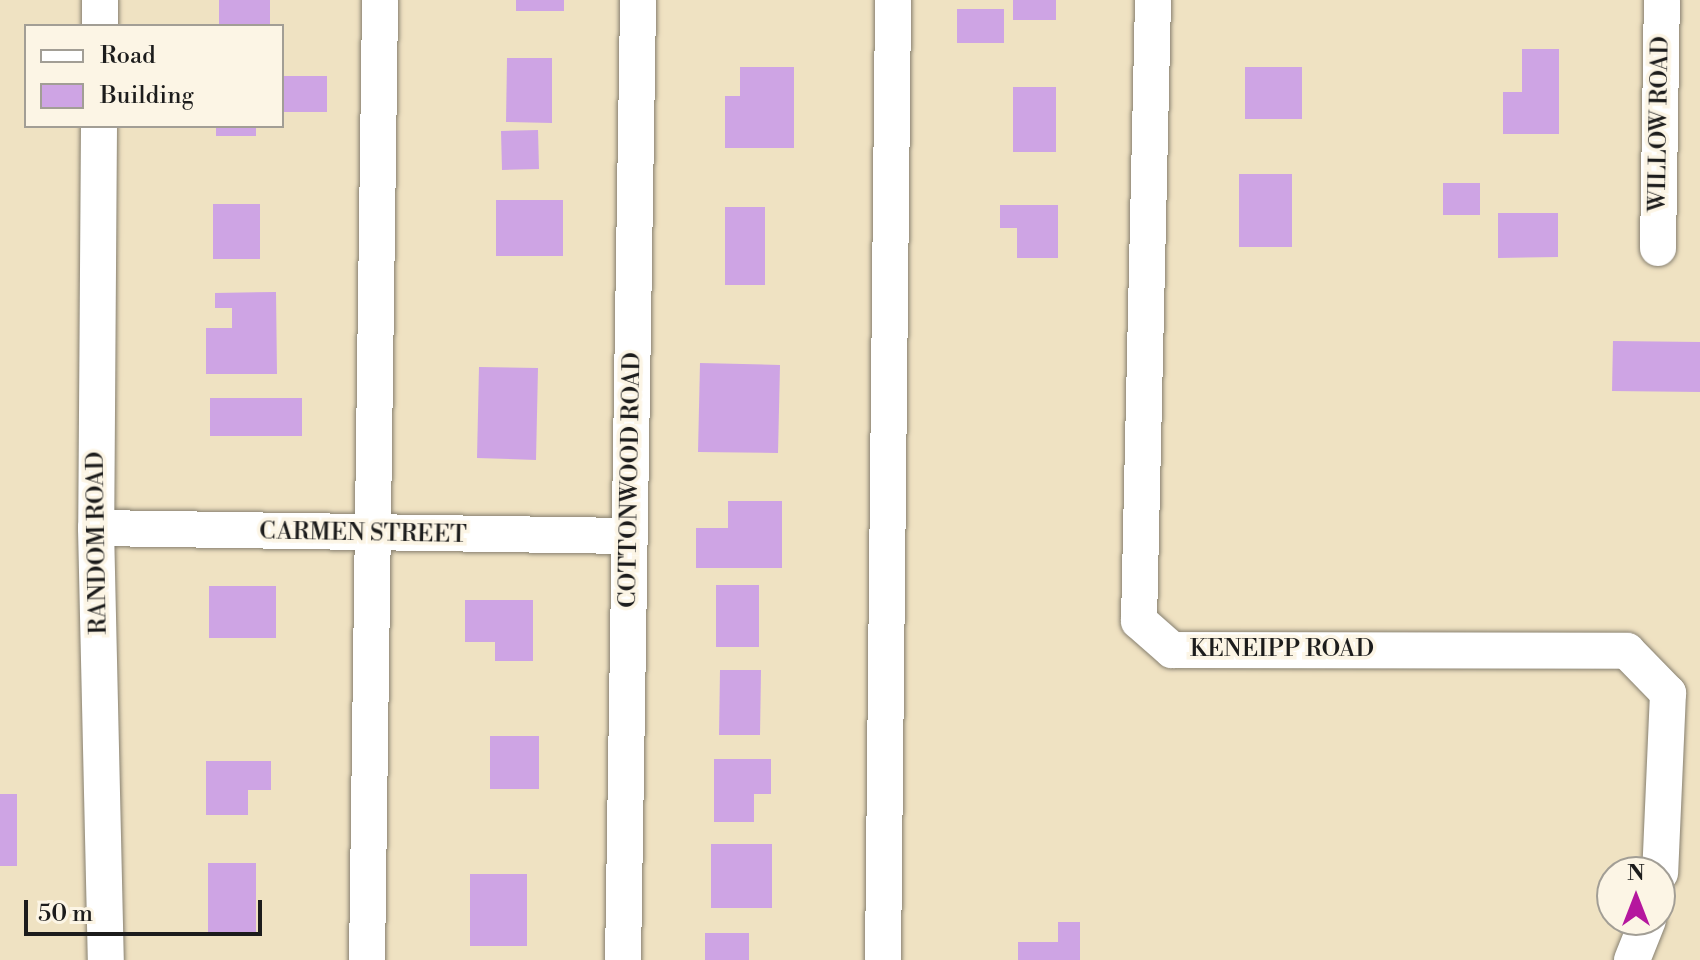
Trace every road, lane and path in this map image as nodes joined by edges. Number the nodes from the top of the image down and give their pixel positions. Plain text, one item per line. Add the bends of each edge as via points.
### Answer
1 (100, 0) edge
2 (380, 0) edge
3 (638, 0) edge
4 (893, 0) edge
5 (1153, 0) edge
6 (1662, 0) edge
7 (100, 24) edge
8 (99, 128) edge
9 (1658, 248) dead end
10 (96, 528) junction
11 (375, 536) junction
12 (630, 536) junction
13 (1661, 856) edge
14 (1642, 936) edge
15 (106, 960) edge
16 (367, 960) edge
17 (623, 960) edge
18 (883, 960) edge
19 (1632, 960) edge

1 - 7 street
2 - 11 street
3 - 12 street, COTTONWOOD ROAD
4 - 18 street
5 - 13 street, KENEIPP ROAD via 1139,621 1172,650 1627,651 1668,693
6 - 9 street, WILLOW ROAD
8 - 10 street, RANDOM ROAD
10 - 11 street, CARMEN STREET
10 - 15 street, RANDOM ROAD
11 - 12 street, CARMEN STREET
11 - 16 street
12 - 17 street, COTTONWOOD ROAD
14 - 19 street

